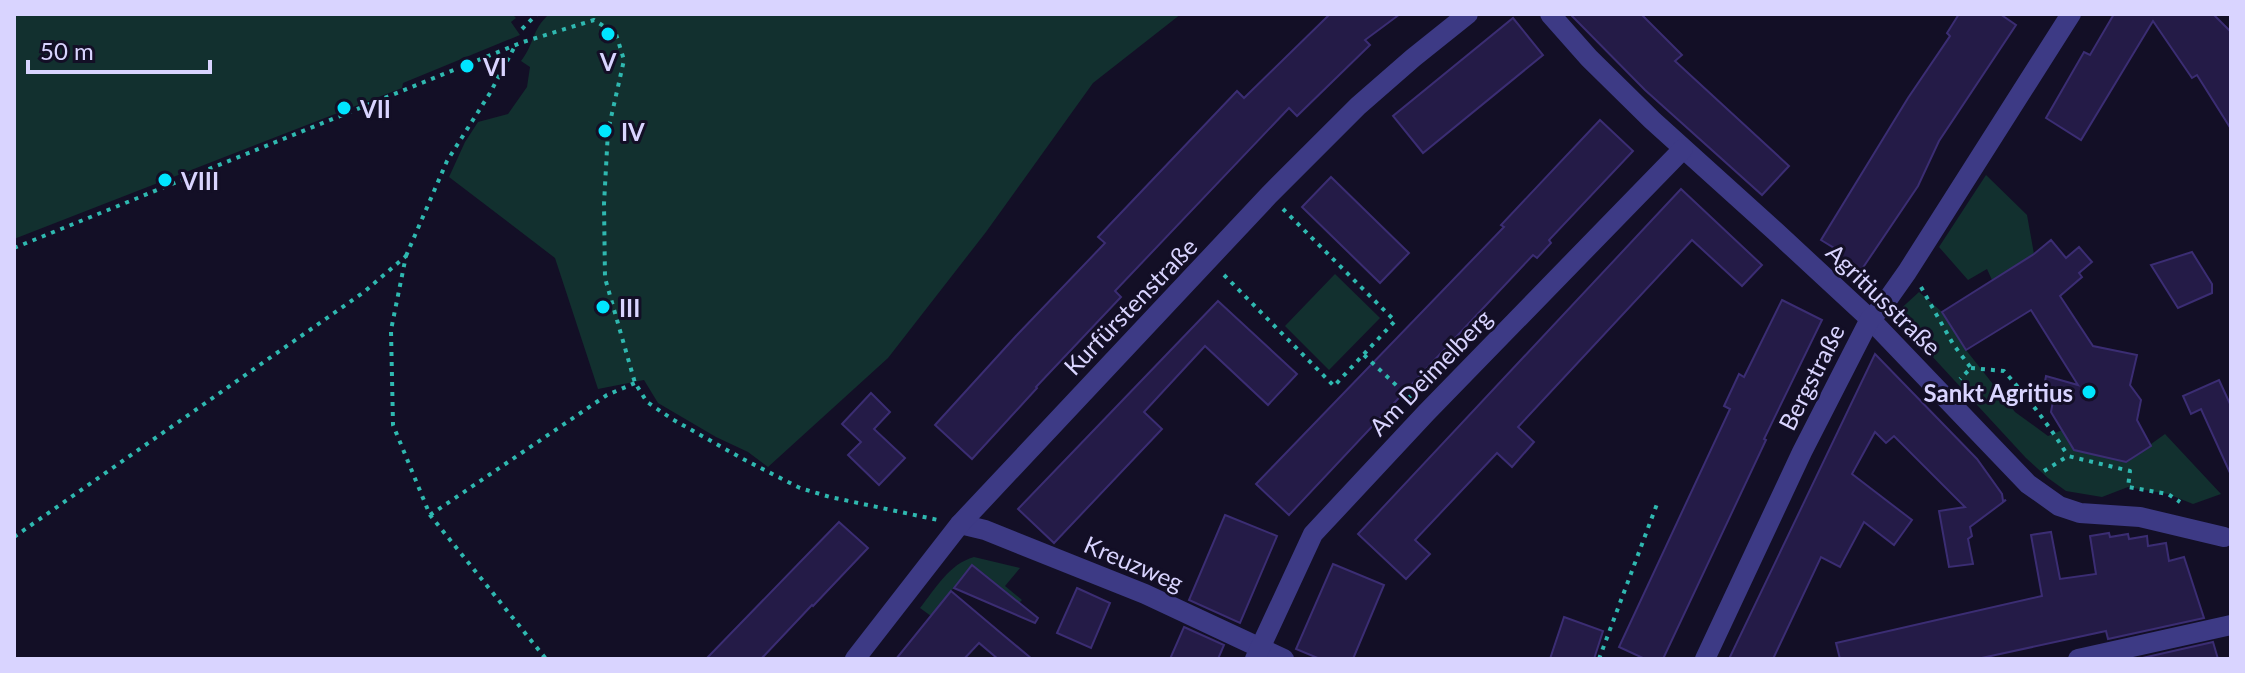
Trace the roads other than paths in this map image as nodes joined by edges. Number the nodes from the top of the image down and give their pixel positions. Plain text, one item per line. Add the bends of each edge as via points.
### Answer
1 (1468, 14) edge
2 (1550, 14) edge
3 (2071, 14) edge
4 (1683, 149) junction
5 (1870, 319) junction
6 (960, 524) junction
7 (2229, 538) edge
8 (2231, 625) edge
9 (1257, 654) edge
10 (855, 659) edge
11 (1284, 659) edge
12 (1705, 659) edge
13 (2078, 659) edge

1 - 6 street, Kurfürstenstraße via 1358,106 1269,195
2 - 4 street, Agritiusstraße
3 - 5 street, Bergstraße via 1907,272
4 - 5 street, Agritiusstraße
4 - 9 street, Am Deimelberg via 1313,534
5 - 7 street, Agritiusstraße via 2028,484 2059,506 2080,513 2140,517
5 - 12 street, Bergstraße
6 - 9 street, Kreuzweg via 1145,594 1246,641
6 - 10 street, Kurfürstenstraße
8 - 13 street
9 - 11 street, Kreuzweg

